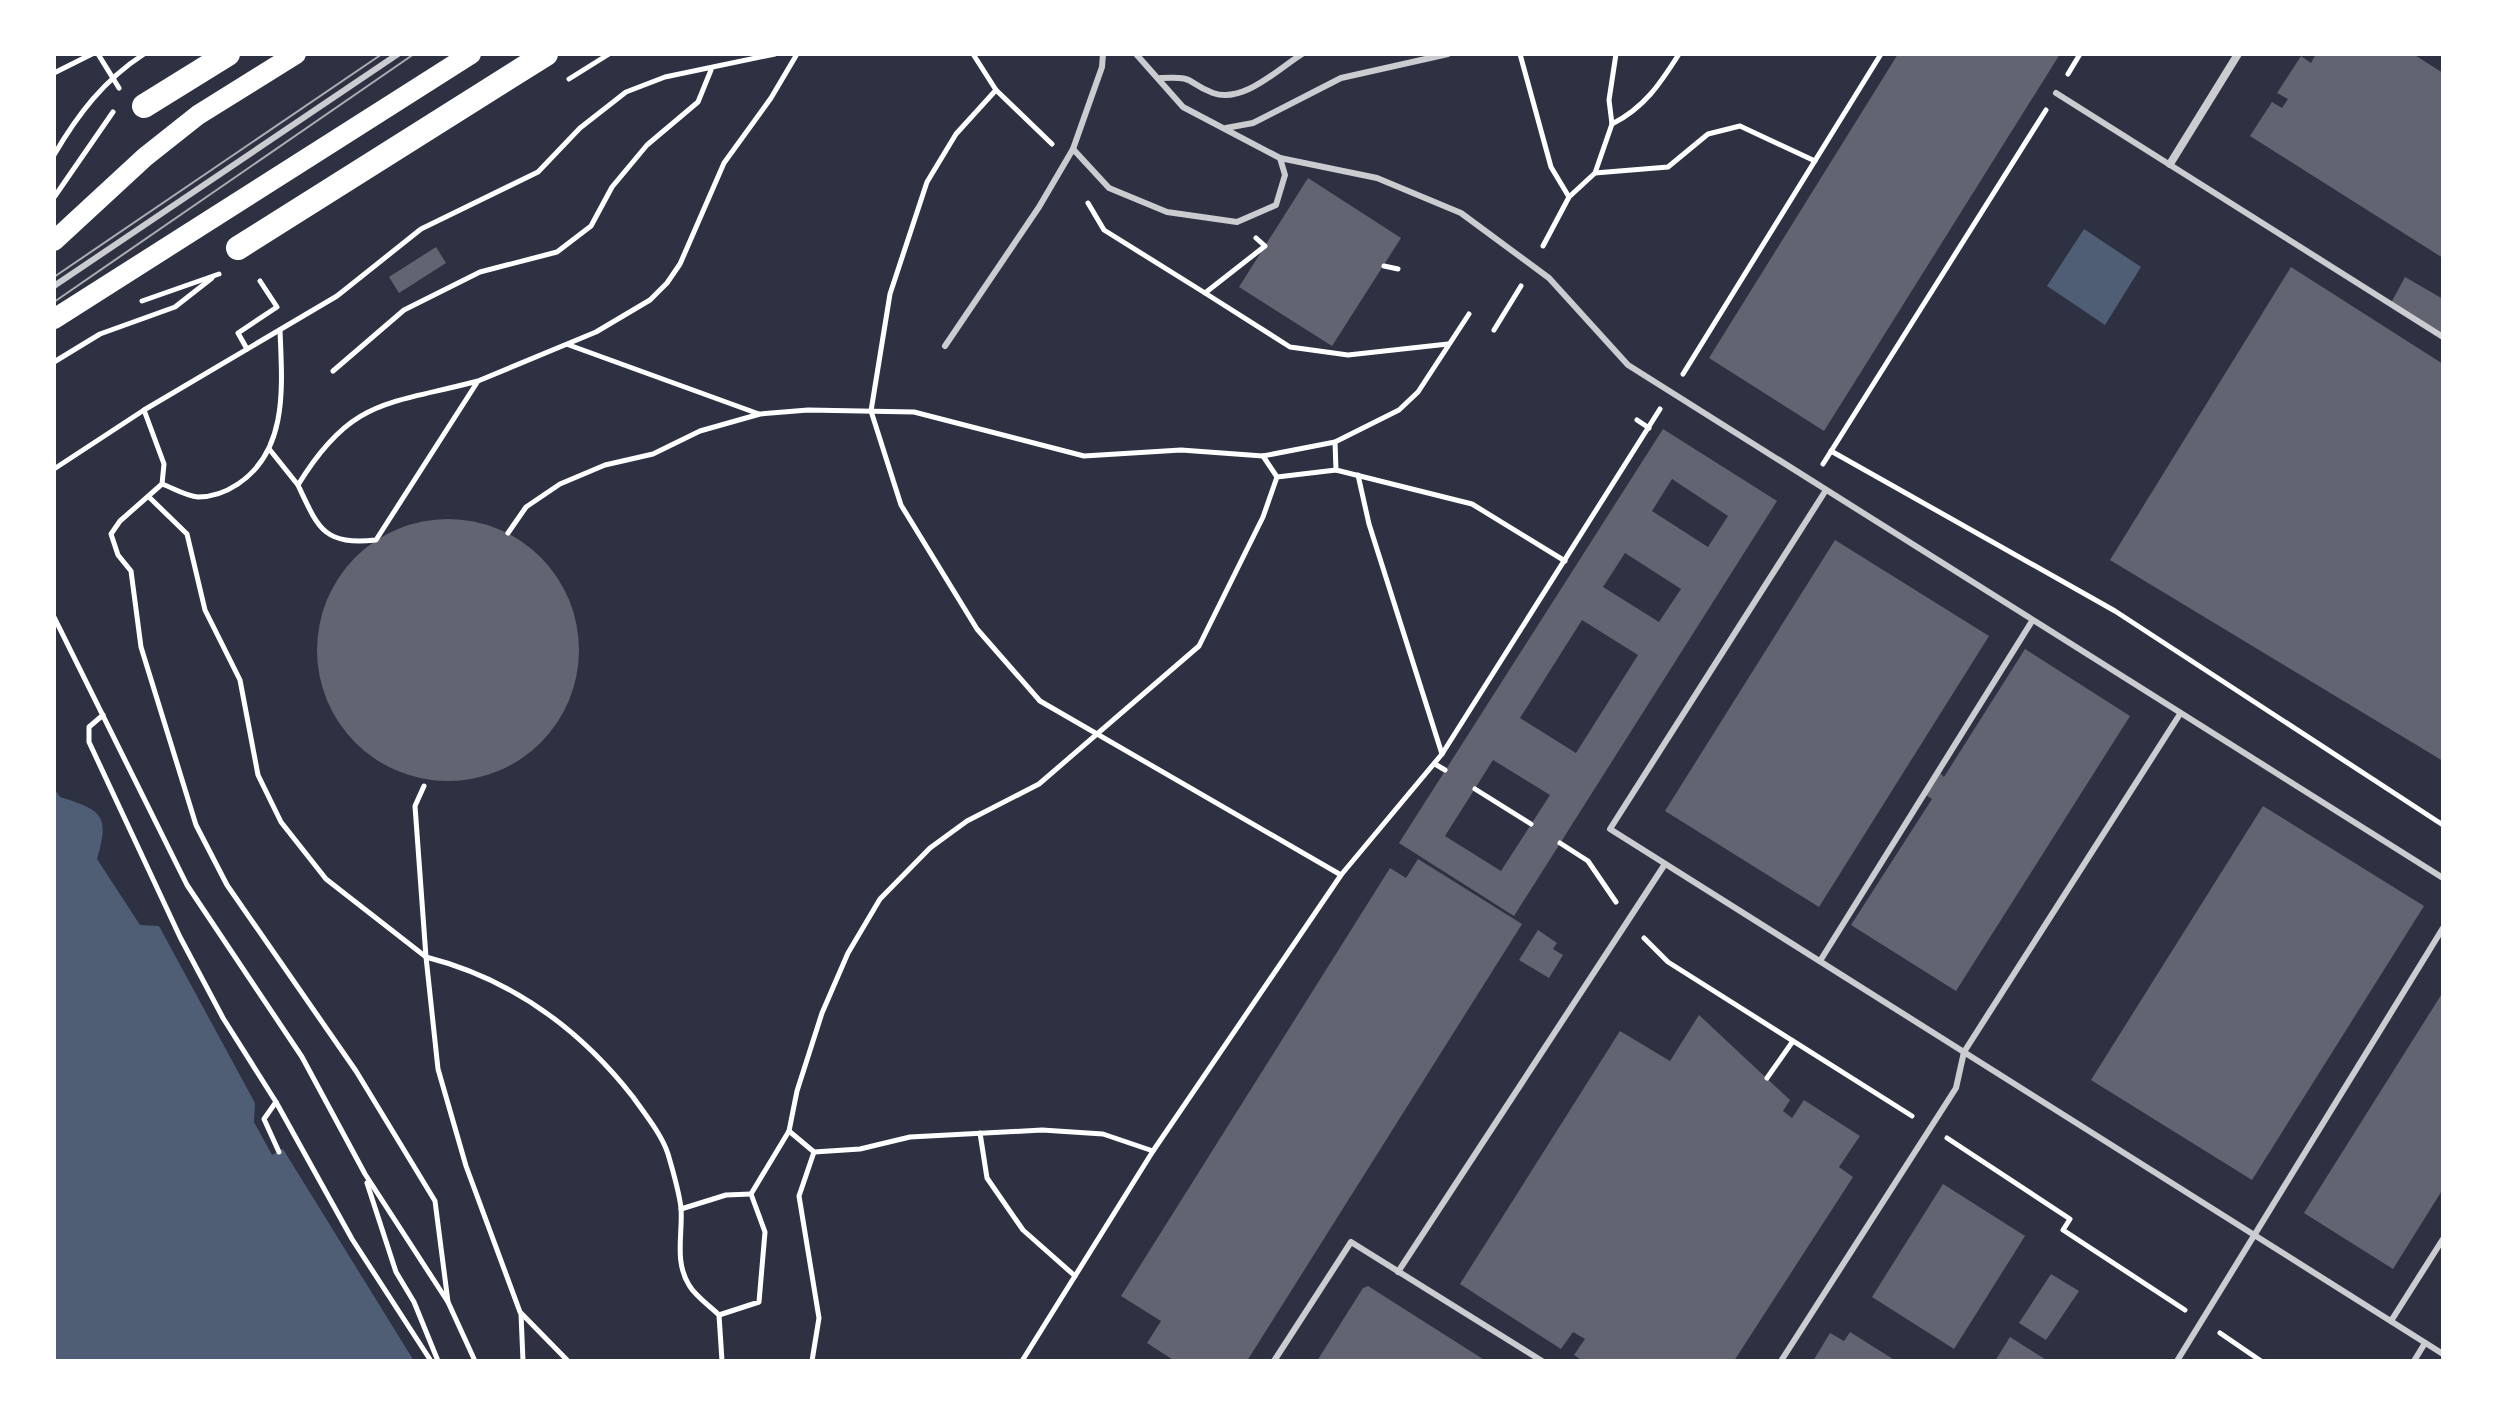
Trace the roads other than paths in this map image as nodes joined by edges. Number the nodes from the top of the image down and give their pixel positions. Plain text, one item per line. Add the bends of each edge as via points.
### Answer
1 (228, 54) edge
2 (296, 54) edge
3 (398, 54) edge
4 (471, 54) edge
5 (546, 54) edge
6 (1103, 54) edge
7 (1136, 54) edge
8 (1302, 54) edge
9 (1448, 54) edge
10 (2238, 54) edge
11 (1161, 78) junction
12 (2056, 93) road end
13 (144, 106) dead end
14 (1226, 128) junction
15 (1073, 149) junction
16 (1280, 158) junction
17 (2170, 164) junction
18 (54, 241) edge
19 (238, 248) dead end
20 (54, 286) edge
21 (54, 319) edge
22 (2443, 337) edge
23 (945, 346) dead end
24 (1826, 490) junction
25 (2032, 621) junction
26 (2180, 714) junction
27 (1665, 864) junction
28 (2443, 878) edge
29 (2443, 928) edge
30 (1820, 961) junction
31 (1964, 1052) junction
32 (2256, 1236) junction
33 (2443, 1239) edge
34 (1398, 1272) junction
35 (2391, 1321) junction
36 (2425, 1343) junction
37 (2443, 1354) edge
38 (1274, 1361) edge
39 (1542, 1361) edge
40 (1781, 1361) edge
41 (2177, 1361) edge
42 (2414, 1361) edge

1 - 13 highway
2 - 18 main road via 198,115
3 - 20 lane
4 - 21 main road
5 - 19 highway
6 - 15 lane
7 - 11 lane
8 - 11 lane via 1235,95 1214,93 1186,76
9 - 14 lane via 1341,78 1253,123
10 - 17 street
11 - 14 lane via 1183,107
12 - 17 lane
14 - 16 lane
15 - 16 lane via 1109,188 1167,212 1237,222 1276,205 1285,175
15 - 23 lane
16 - 24 lane via 1377,178 1461,213 1549,278 1628,365
17 - 22 lane
24 - 25 lane
24 - 27 lane via 1610,829
25 - 26 lane
25 - 30 lane
26 - 28 lane
26 - 31 lane
27 - 30 lane
27 - 34 lane
29 - 32 lane
30 - 31 lane
31 - 32 lane
31 - 40 lane via 1956,1088
32 - 35 lane
32 - 41 lane
33 - 35 lane
34 - 38 lane via 1351,1242
34 - 39 lane
35 - 36 lane
36 - 37 lane
36 - 42 lane

